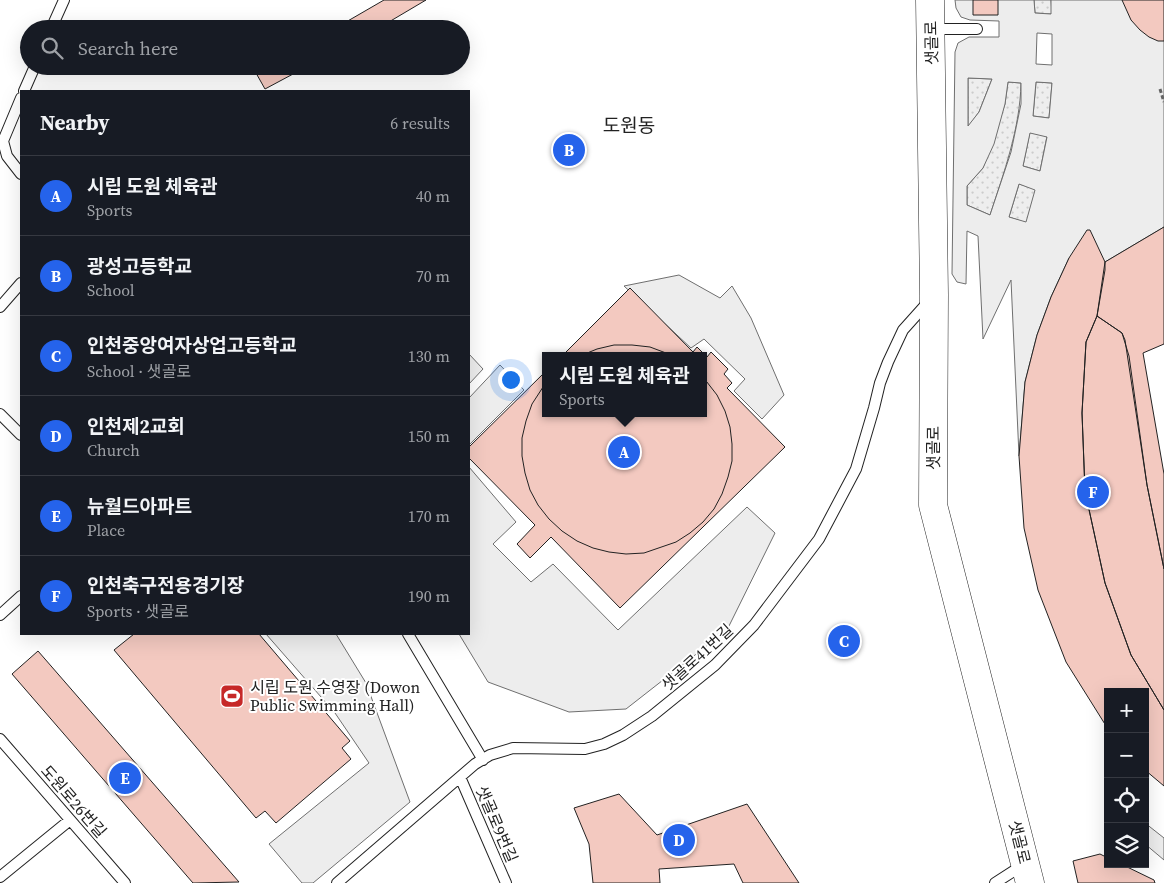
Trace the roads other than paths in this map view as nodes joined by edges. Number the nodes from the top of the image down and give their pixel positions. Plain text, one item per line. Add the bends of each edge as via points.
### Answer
1 (64, 0) edge
2 (930, 0) edge
3 (55, 20) edge
4 (930, 29) junction
5 (977, 29) dead end
6 (31, 75) edge
7 (24, 90) edge
8 (20, 100) edge
9 (20, 173) edge
10 (20, 284) edge
11 (934, 296) junction
12 (0, 307) edge
13 (0, 414) edge
14 (20, 434) edge
15 (20, 597) edge
16 (0, 615) edge
17 (409, 635) edge
18 (0, 739) edge
19 (483, 760) junction
20 (460, 777) junction
21 (70, 820) junction
22 (1028, 873) edge
23 (0, 877) edge
24 (124, 883) edge
25 (337, 883) edge
26 (506, 883) edge
27 (995, 883) edge

1 - 3 lane
2 - 4 street, 샛골로
4 - 5 lane
4 - 11 street, 샛골로
6 - 7 lane
8 - 9 lane via 3,141 7,156
10 - 12 lane
11 - 19 lane, 샛골로41번길 via 903,330 880,383 856,469 819,539 754,625 715,664 652,716 623,735 585,749 513,748
11 - 22 street, 샛골로 via 933,505
13 - 14 lane
15 - 16 lane
17 - 19 lane
18 - 21 lane, 도원로26번길
19 - 20 lane, 샛골로41번길
20 - 25 lane, 샛골로41번길
20 - 26 lane, 샛골로9번길
21 - 23 lane
21 - 24 lane, 도원로26번길
22 - 27 lane

